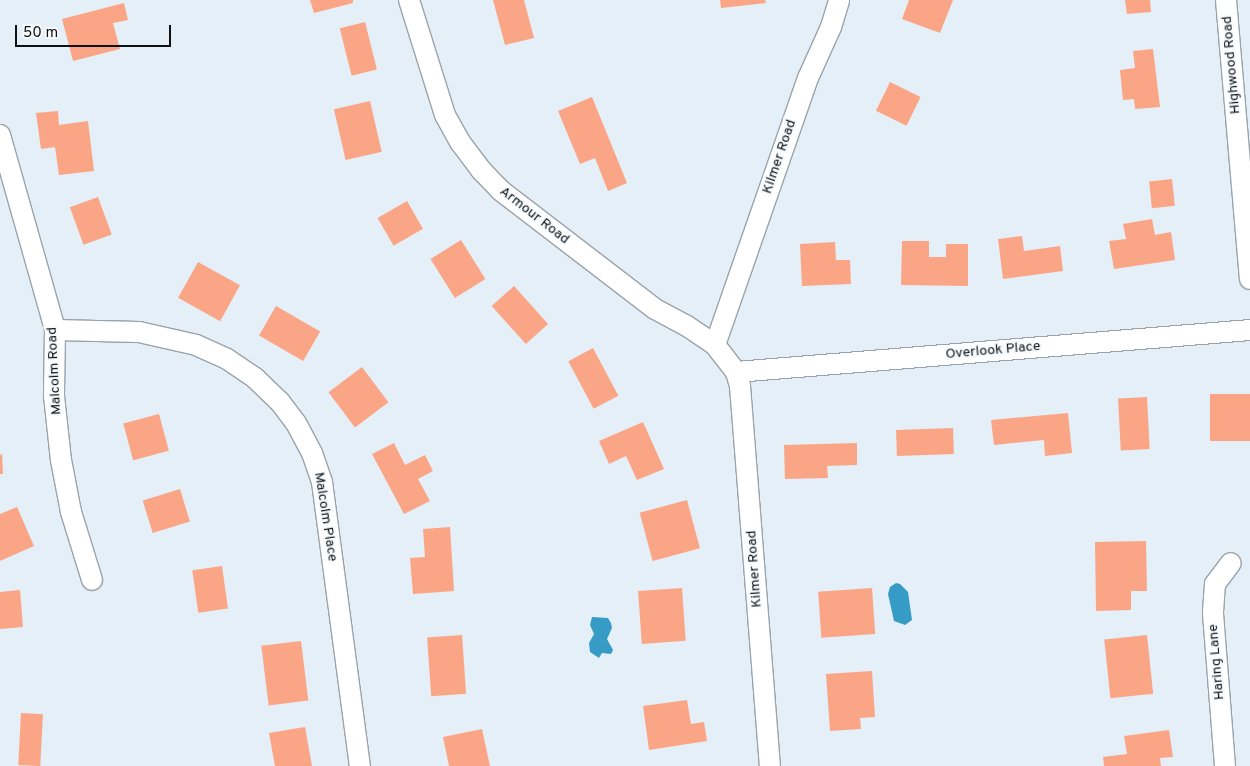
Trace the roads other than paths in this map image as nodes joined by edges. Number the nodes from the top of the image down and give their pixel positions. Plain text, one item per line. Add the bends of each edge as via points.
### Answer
1 (409, 0) edge
2 (839, 0) edge
3 (1226, 0) edge
4 (0, 135) edge
5 (1250, 279) edge
6 (55, 330) junction
7 (1250, 330) edge
8 (715, 345) junction
9 (736, 372) junction
10 (1231, 563) dead end
11 (92, 580) dead end
12 (360, 766) edge
13 (770, 766) edge
14 (1225, 766) edge

1 - 8 street, Armour Road via 445,115 481,170 500,190 655,310
2 - 8 street, Kilmer Road via 831,27 808,78
3 - 5 street, Highwood Road
4 - 6 street, Malcolm Road
6 - 11 street, Malcolm Road via 54,396 61,460 71,512
6 - 12 street, Malcolm Place via 139,332 196,346 227,359 255,378 296,423 312,453 322,482
7 - 9 street, Overlook Place
8 - 9 street, Armour Road
9 - 13 street, Kilmer Road via 742,401
10 - 14 street, Haring Lane via 1215,584 1212,612

